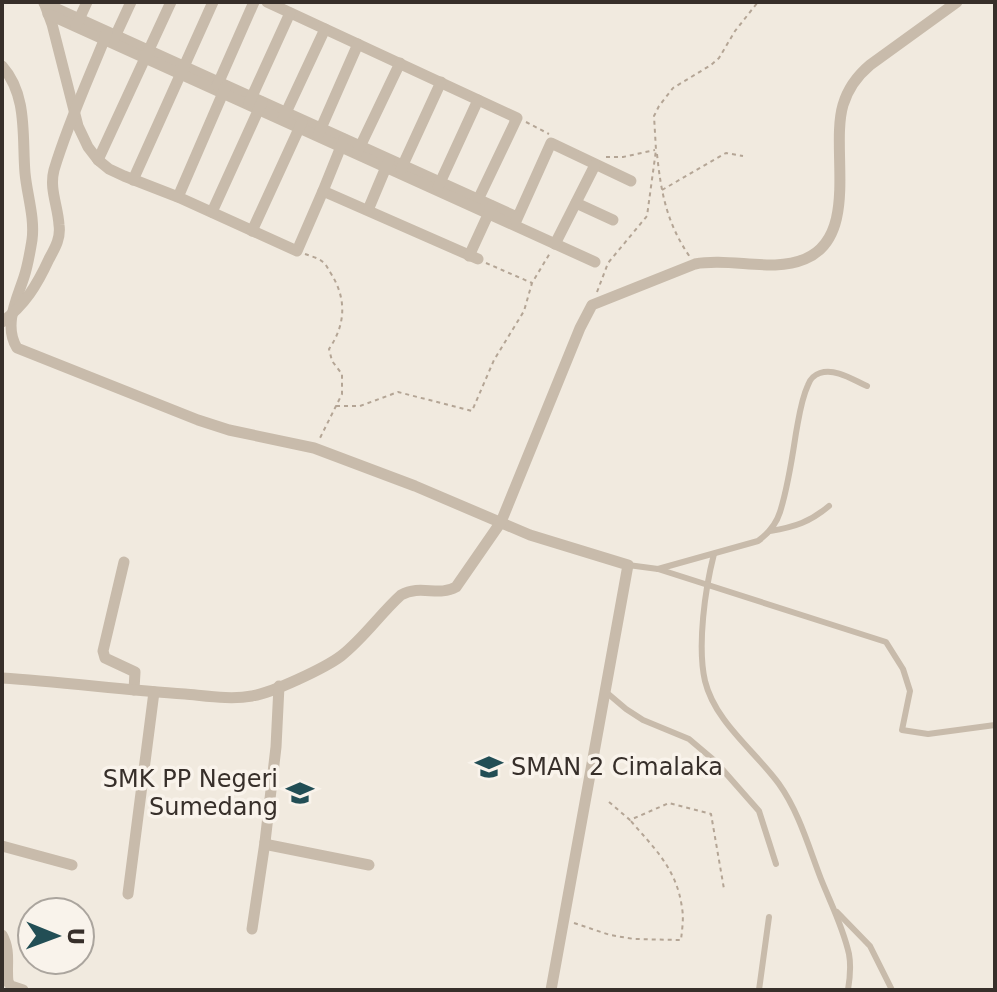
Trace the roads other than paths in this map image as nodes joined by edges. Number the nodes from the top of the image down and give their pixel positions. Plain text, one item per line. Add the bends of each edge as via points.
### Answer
1 (87, 2) edge
2 (131, 2) edge
3 (171, 2) edge
4 (213, 2) edge
5 (254, 2) edge
6 (267, 2) edge
7 (957, 2) edge
8 (46, 5) edge
9 (290, 13) junction
10 (78, 23) junction
11 (325, 29) junction
12 (110, 37) junction
13 (358, 44) junction
14 (147, 54) junction
15 (400, 63) junction
16 (2, 66) edge
17 (182, 70) junction
18 (441, 82) junction
19 (221, 87) junction
20 (478, 100) junction
21 (256, 103) junction
22 (74, 112) junction
23 (284, 116) junction
24 (301, 124) junction
25 (319, 132) junction
26 (343, 143) junction
27 (359, 150) junction
28 (98, 160) junction
29 (597, 161) junction
30 (388, 163) junction
31 (401, 169) junction
32 (133, 180) junction
33 (631, 181) dead end
34 (438, 186) junction
35 (323, 191) junction
36 (178, 197) junction
37 (476, 203) junction
38 (576, 203) junction
39 (494, 209) junction
40 (368, 210) junction
41 (212, 212) junction
42 (613, 220) dead end
43 (516, 221) junction
44 (252, 231) junction
45 (555, 244) junction
46 (595, 262) dead end
47 (13, 314) junction
48 (2, 322) edge
49 (867, 386) dead end
50 (829, 506) dead end
51 (501, 522) junction
52 (770, 531) junction
53 (714, 554) junction
54 (124, 562) dead end
55 (628, 565) junction
56 (658, 569) junction
57 (707, 585) junction
58 (2, 678) edge
59 (279, 686) junction
60 (134, 690) junction
61 (154, 692) junction
62 (606, 692) junction
63 (995, 725) edge
64 (265, 842) junction
65 (2, 846) edge
66 (776, 864) dead end
67 (72, 865) dead end
68 (369, 865) dead end
69 (128, 894) dead end
70 (834, 909) junction
71 (769, 917) dead end
72 (252, 929) dead end
73 (2, 935) edge
74 (23, 990) edge
75 (551, 990) edge
76 (759, 990) edge
77 (848, 990) edge
78 (892, 990) edge

1 - 10 street
2 - 12 street
3 - 14 street
4 - 17 street
5 - 19 street
6 - 9 street
7 - 51 street via 870,65 850,87 841,118 837,212 832,232 820,248 787,264 695,264 592,305
8 - 10 street
8 - 22 street
9 - 11 street
9 - 21 street
10 - 12 street
11 - 13 street
11 - 23 street
12 - 14 street
12 - 22 street
13 - 15 street
13 - 25 street
14 - 17 street
14 - 28 street
15 - 18 street
15 - 27 street
16 - 47 street via 22,114 32,212 28,259
17 - 19 street
17 - 32 street
18 - 20 street
18 - 31 street
19 - 21 street
19 - 36 street
20 - 34 street
20 - 37 street via 517,118
21 - 23 street
21 - 41 street
22 - 28 street
22 - 47 street via 52,181 58,241 33,291
23 - 24 street
24 - 25 street
24 - 44 street
25 - 26 street
26 - 27 street
26 - 35 street
27 - 30 street
28 - 32 street
29 - 33 street
29 - 38 street
29 - 43 street via 551,143
30 - 31 street
30 - 40 street
31 - 34 street
32 - 36 street
34 - 37 street
35 - 40 street
35 - 44 street via 297,251
36 - 41 street
37 - 39 street
38 - 42 street
38 - 45 street
39 - 40 street via 474,258
39 - 43 street
41 - 44 street
43 - 45 street
45 - 46 street
47 - 48 street
47 - 51 street via 12,340 23,352 212,425 314,448
49 - 52 lane via 827,372 808,384 780,513
50 - 52 lane via 814,518
51 - 55 street
51 - 59 street via 456,587 401,595 338,658
52 - 53 lane via 758,541
53 - 56 lane
53 - 57 lane
54 - 60 street via 103,651 105,658 133,669
55 - 56 lane
55 - 62 street
56 - 57 lane
57 - 63 lane via 886,642 910,691 902,730 928,734
57 - 70 lane via 705,683 720,714 781,787
58 - 60 street
59 - 61 street via 235,698
59 - 64 street
60 - 61 street
61 - 69 street
62 - 66 lane via 643,720 689,739 715,761 759,811
62 - 75 street
64 - 68 street
64 - 72 street
65 - 67 street
70 - 77 lane via 850,957
70 - 78 lane via 870,946
71 - 76 lane
73 - 74 street via 8,982

